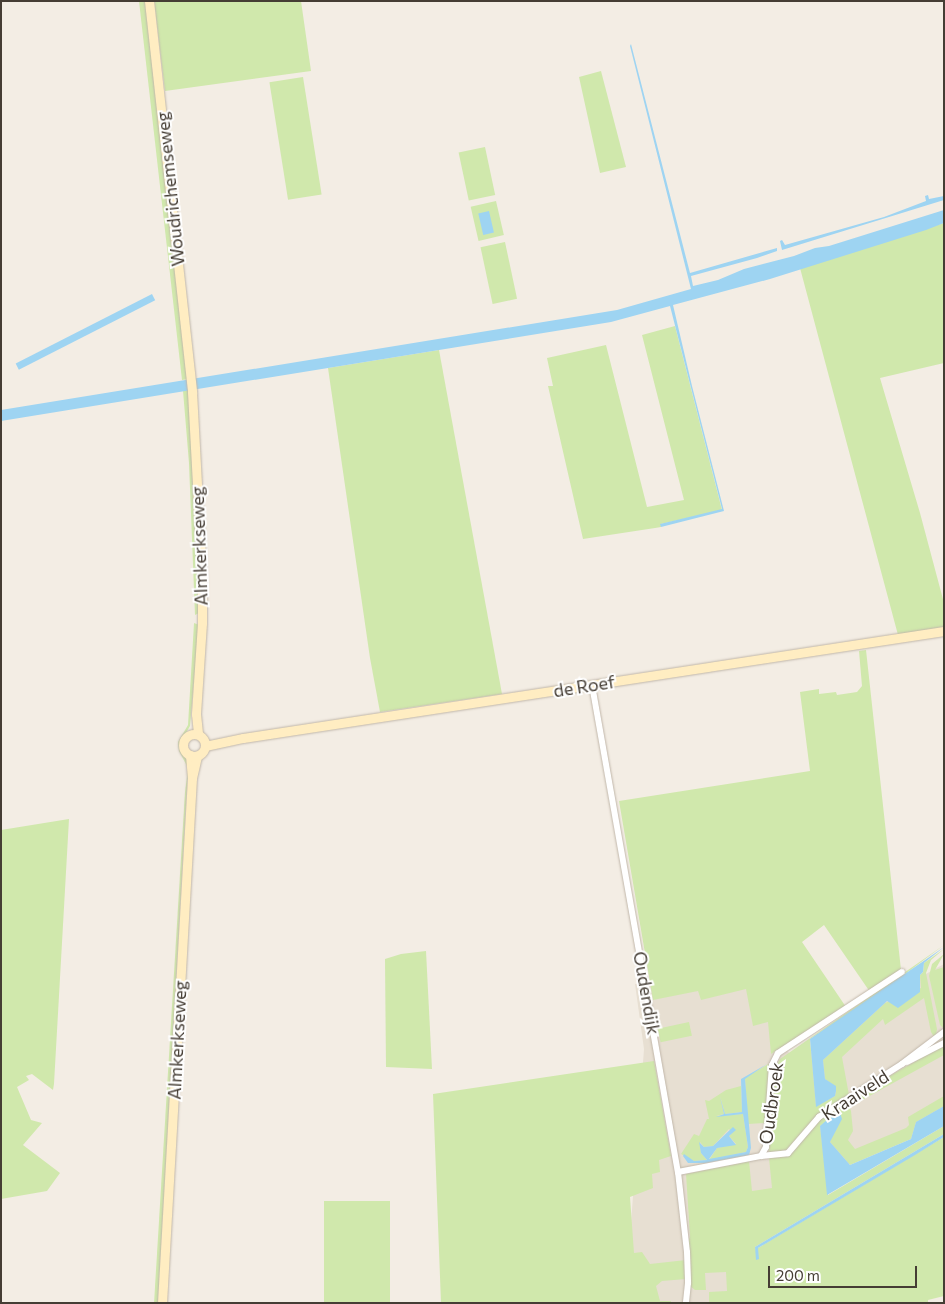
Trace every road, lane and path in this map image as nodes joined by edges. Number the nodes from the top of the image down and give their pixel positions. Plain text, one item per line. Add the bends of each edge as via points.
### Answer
1 (149, 1) edge
2 (191, 378) joint
3 (944, 632) edge
4 (592, 685) junction
5 (200, 739) junction
6 (193, 756) junction
7 (902, 972) dead end
8 (944, 1032) edge
9 (944, 1044) edge
10 (902, 1064) junction
11 (761, 1156) junction
12 (678, 1172) junction
13 (162, 1303) edge
14 (686, 1303) edge

1 - 2 street, Woudrichemseweg
2 - 5 street, Almkerkseweg via 202,578 196,714
3 - 4 street, de Roef
4 - 5 street, de Roef via 224,741
4 - 12 street, Oudendijk
5 - 6 street via 202,752
5 - 6 street, Almkerkseweg via 183,742 184,750
6 - 13 street, Almkerkseweg
7 - 11 street, Oudbroek via 778,1053 772,1066 765,1149
8 - 10 street, Kraaiveld
9 - 10 street, Kraaiveld
10 - 11 street, Kraaiveld via 819,1117 788,1153
11 - 12 street, Oudbroek
12 - 14 street, Oudendijk via 687,1252

